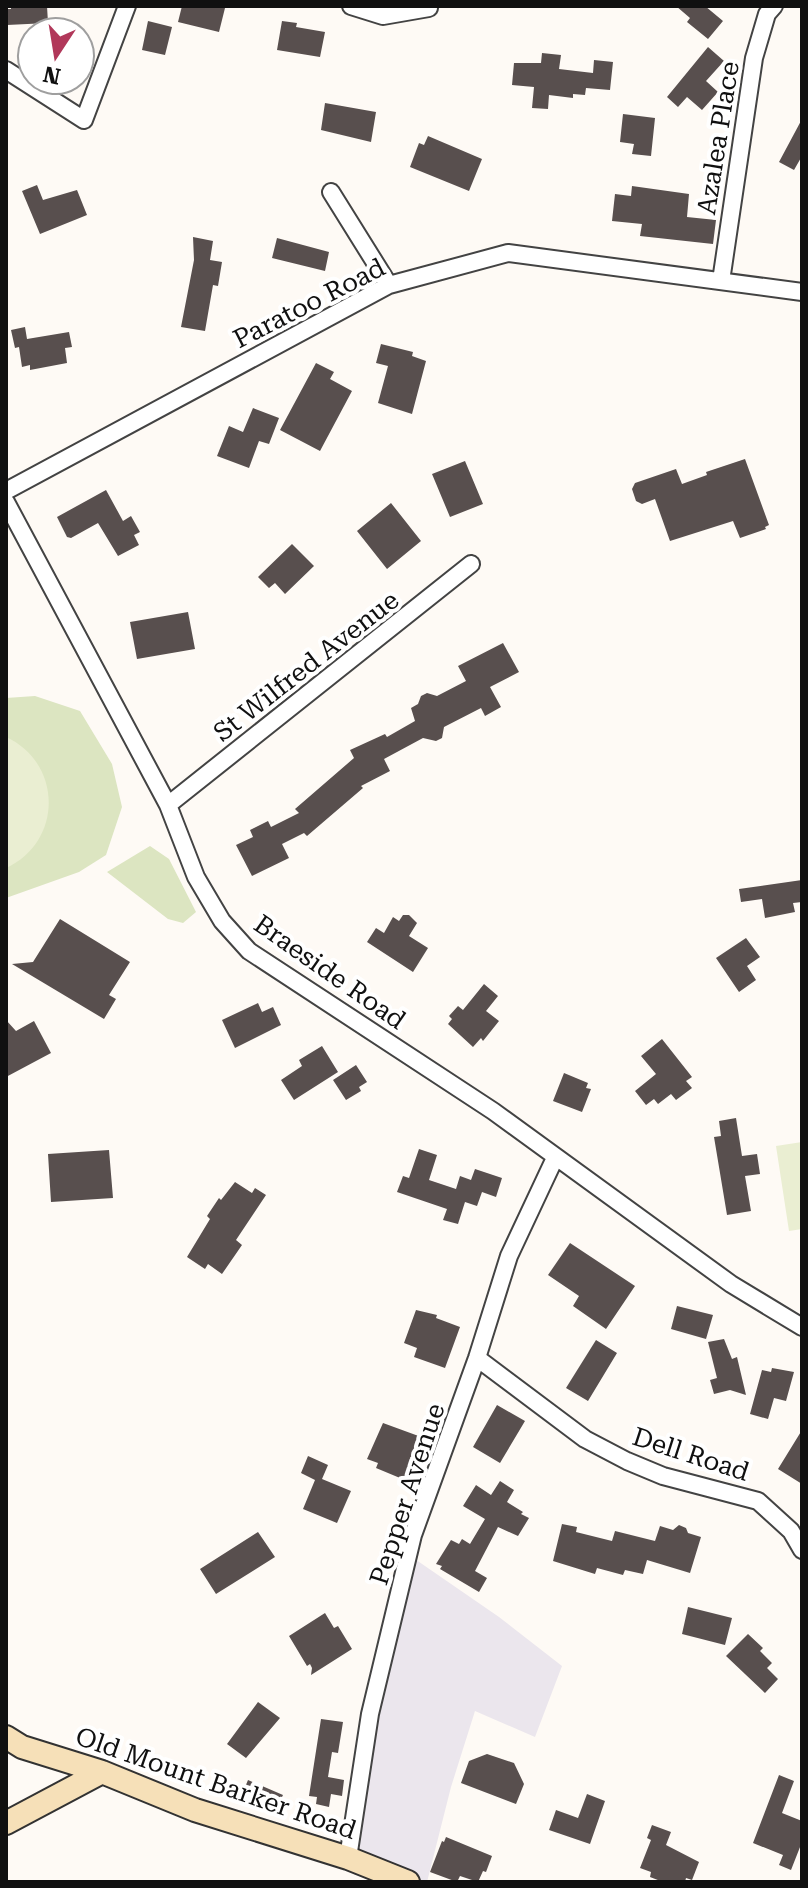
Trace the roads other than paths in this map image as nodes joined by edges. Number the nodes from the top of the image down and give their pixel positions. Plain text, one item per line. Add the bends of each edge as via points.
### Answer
1 (127, 6) edge
2 (351, 6) edge
3 (774, 6) edge
4 (429, 8) edge
5 (6, 70) edge
6 (331, 192) dead end
7 (721, 281) junction
8 (389, 285) junction
9 (802, 292) edge
10 (6, 491) edge
11 (6, 502) edge
12 (471, 564) dead end
13 (168, 805) junction
14 (555, 1158) junction
15 (802, 1327) edge
16 (477, 1358) junction
17 (802, 1550) edge
18 (6, 1737) edge
19 (102, 1772) junction
20 (6, 1823) edge
21 (348, 1858) junction
22 (408, 1882) edge

1 - 5 street via 84,120
2 - 4 street via 383,16
3 - 7 street, Azalea Place via 754,58
6 - 8 street
7 - 8 street, Paratoo Road via 508,253
7 - 9 street, Paratoo Road
8 - 10 street, Paratoo Road
11 - 13 street, Braeside Road
12 - 13 street, St Wilfred Avenue
13 - 14 street, Braeside Road via 196,877 222,921 249,951 493,1111
14 - 15 street, Braeside Road via 731,1284
14 - 16 street, Pepper Avenue via 509,1256
16 - 17 street, Dell Road via 585,1439 627,1461 758,1501 791,1531
16 - 21 street, Pepper Avenue via 413,1535 370,1714
18 - 19 main road, Old Mount Barker Road
19 - 20 main road
19 - 21 main road, Old Mount Barker Road via 195,1810
21 - 22 main road, Old Mount Barker Road

